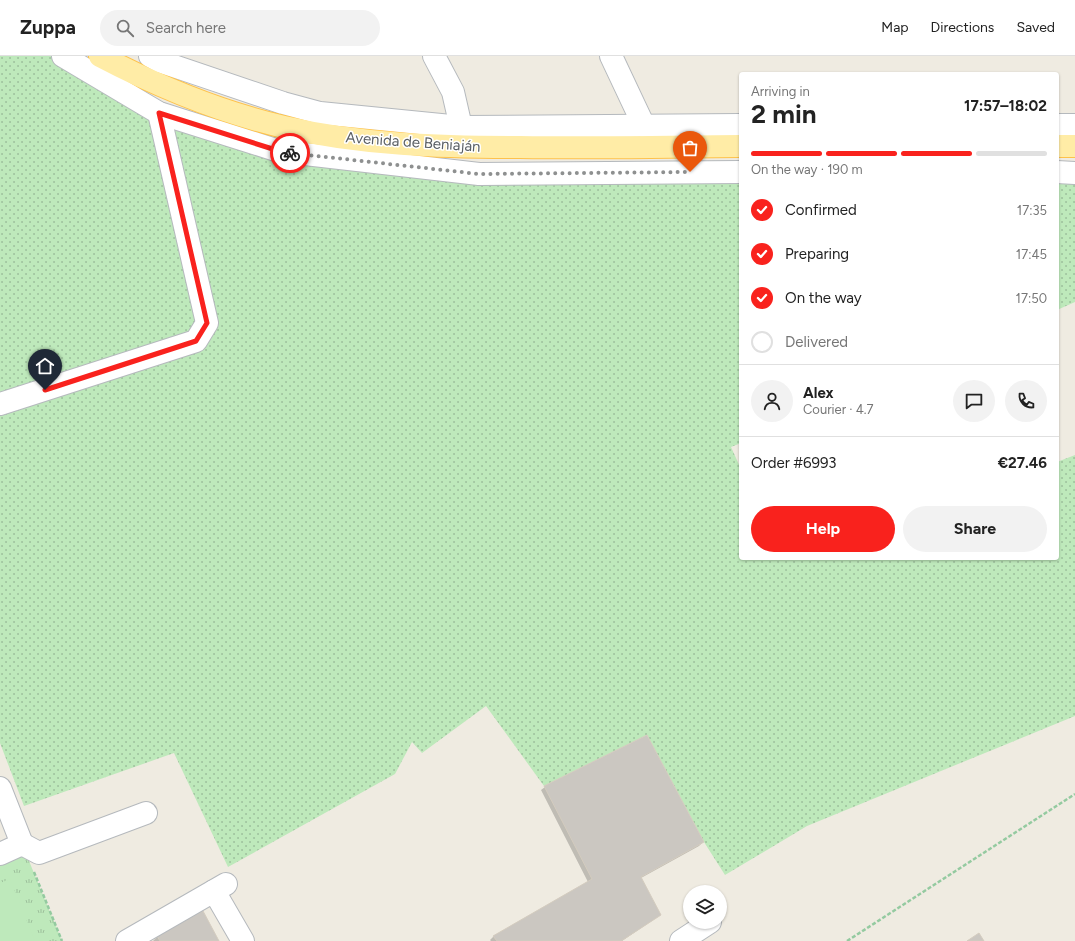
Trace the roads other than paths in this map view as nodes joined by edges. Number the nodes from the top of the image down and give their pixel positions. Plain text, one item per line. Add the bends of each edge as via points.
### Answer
1 (63, 56) edge
2 (100, 56) edge
3 (150, 56) edge
4 (434, 56) edge
5 (611, 56) edge
6 (159, 113) junction
7 (739, 125) edge
8 (1059, 125) edge
9 (1075, 125) edge
10 (644, 126) junction
11 (461, 127) junction
12 (739, 146) edge
13 (1059, 146) edge
14 (1075, 146) edge
15 (739, 172) edge
16 (1059, 172) edge
17 (1075, 173) edge
18 (0, 404) edge
19 (0, 788) edge
20 (146, 813) dead end
21 (22, 844) junction
22 (0, 854) edge
23 (699, 929) edge
24 (137, 939) edge
25 (243, 941) edge
26 (681, 941) edge

1 - 6 street
2 - 12 main road, Avenida de Beniaján via 205,104 285,127 360,140 453,147
3 - 11 street via 283,103 320,113
4 - 11 street via 453,92
5 - 10 street
6 - 15 street via 279,151 479,174
6 - 18 street via 207,323 196,341
7 - 10 street
8 - 9 street
10 - 11 street
13 - 14 main road
16 - 17 street
19 - 21 street
20 - 21 street via 39,853
21 - 22 street
23 - 26 street
24 - 25 street via 220,887

